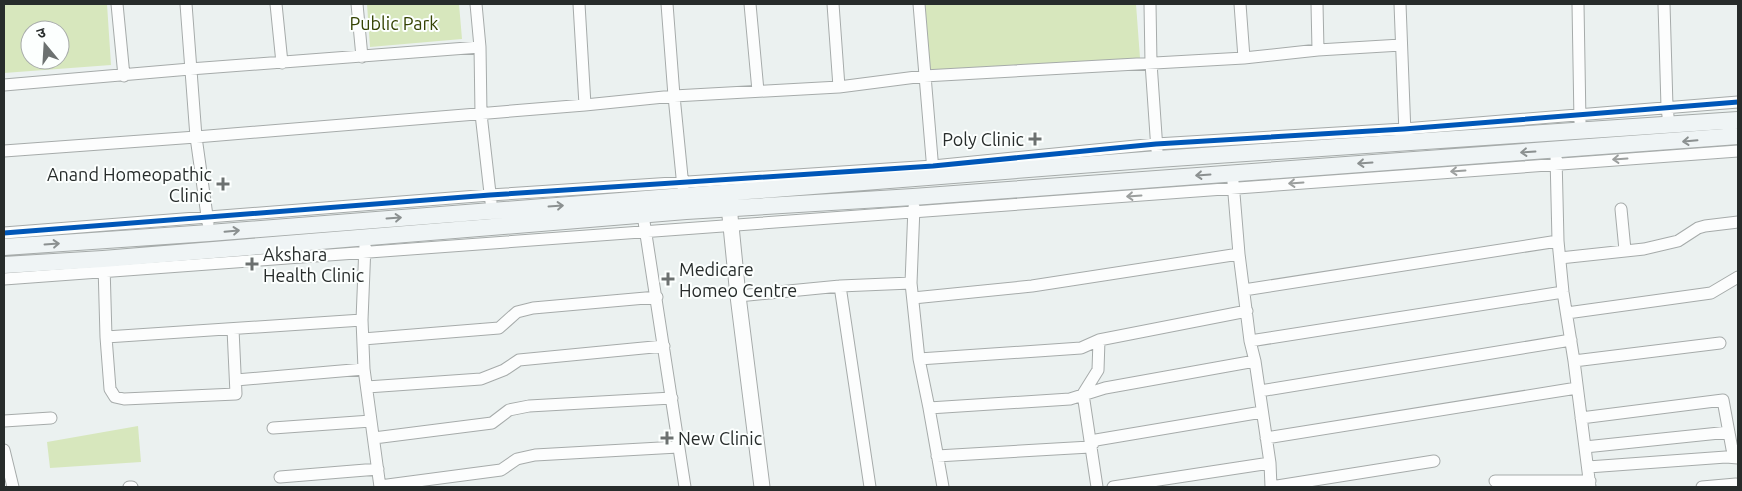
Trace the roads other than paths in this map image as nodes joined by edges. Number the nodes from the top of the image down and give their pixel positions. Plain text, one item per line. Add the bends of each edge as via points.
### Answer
1 (117, 4) edge
2 (186, 4) edge
3 (276, 4) edge
4 (357, 4) edge
5 (476, 4) edge
6 (578, 4) edge
7 (667, 4) edge
8 (750, 4) edge
9 (833, 4) edge
10 (919, 4) edge
11 (1150, 4) edge
12 (1240, 4) edge
13 (1317, 4) edge
14 (1400, 4) edge
15 (1578, 4) edge
16 (1664, 4) edge
17 (1401, 45) junction
18 (480, 47) junction
19 (1318, 50) junction
20 (362, 57) junction
21 (1244, 58) junction
22 (282, 63) junction
23 (1151, 63) junction
24 (190, 69) junction
25 (124, 76) junction
26 (924, 76) junction
27 (4, 86) edge
28 (838, 86) junction
29 (758, 91) junction
30 (674, 96) junction
31 (1738, 102) edge
32 (585, 105) junction
33 (1667, 107) junction
34 (481, 114) junction
35 (1738, 120) edge
36 (1580, 123) junction
37 (1669, 126) junction
38 (1554, 132) junction
39 (1405, 135) junction
40 (1738, 136) edge
41 (196, 137) junction
42 (1581, 149) junction
43 (4, 151) edge
44 (1738, 151) edge
45 (1157, 152) junction
46 (1556, 157) junction
47 (933, 172) junction
48 (1232, 180) junction
49 (684, 196) junction
50 (491, 203) junction
51 (913, 205) junction
52 (729, 208) junction
53 (1621, 209) dead end
54 (207, 217) junction
55 (364, 221) junction
56 (1738, 222) edge
57 (644, 223) junction
58 (4, 233) edge
59 (209, 233) junction
60 (1558, 241) junction
61 (365, 245) junction
62 (4, 247) edge
63 (1625, 250) junction
64 (1239, 254) junction
65 (1560, 258) junction
66 (4, 265) edge
67 (104, 265) junction
68 (1738, 277) edge
69 (4, 279) edge
70 (911, 283) junction
71 (840, 286) junction
72 (1244, 290) junction
73 (1563, 292) junction
74 (738, 296) junction
75 (657, 297) junction
76 (913, 298) junction
77 (1247, 311) junction
78 (1567, 313) junction
79 (362, 320) junction
80 (233, 329) junction
81 (106, 337) junction
82 (362, 340) junction
83 (1099, 340) junction
84 (1571, 340) junction
85 (1250, 341) junction
86 (1720, 343) dead end
87 (664, 346) junction
88 (919, 359) junction
89 (1255, 361) junction
90 (1574, 361) junction
91 (364, 369) junction
92 (236, 380) junction
93 (367, 387) junction
94 (1577, 388) junction
95 (1260, 391) junction
96 (1082, 394) junction
97 (672, 398) junction
98 (929, 408) junction
99 (1262, 412) junction
100 (51, 418) dead end
101 (1581, 418) junction
102 (4, 420) edge
103 (372, 421) junction
104 (273, 428) dead end
105 (1729, 432) junction
106 (374, 438) junction
107 (1266, 438) junction
108 (678, 447) junction
109 (1090, 447) junction
110 (1585, 447) junction
111 (4, 450) edge
112 (1738, 451) edge
113 (937, 456) junction
114 (1738, 458) edge
115 (1434, 461) dead end
116 (1270, 463) junction
117 (1588, 467) junction
118 (378, 469) junction
119 (280, 477) dead end
120 (1495, 481) dead end
121 (1590, 484) edge
122 (1738, 485) edge
123 (13, 487) edge
124 (380, 487) edge
125 (685, 487) edge
126 (762, 487) edge
127 (870, 487) edge
128 (943, 487) edge
129 (1097, 487) edge
130 (1113, 487) edge
131 (1271, 487) edge
132 (1702, 487) edge

1 - 25 street
2 - 24 street
3 - 22 street
4 - 20 street
5 - 18 street
6 - 32 street
7 - 30 street
8 - 29 street
9 - 28 street
10 - 26 street
11 - 23 street
12 - 21 street
13 - 19 street
14 - 17 street
15 - 36 street
16 - 33 street
17 - 19 street
17 - 39 street
18 - 20 street
18 - 34 street
19 - 21 street
20 - 22 street
21 - 23 street
22 - 24 street
23 - 26 street
23 - 45 street
24 - 25 street
24 - 41 street
25 - 27 street
26 - 28 street
26 - 47 street
28 - 29 street
29 - 30 street
30 - 32 street
30 - 49 street
31 - 33 street
32 - 34 street
33 - 36 street
33 - 37 street
34 - 41 street
34 - 50 street
35 - 37 main road
36 - 37 main road
36 - 38 main road
36 - 39 street
36 - 42 street
38 - 39 main road
38 - 46 street
39 - 45 main road
40 -> 42 main road
41 - 43 street
41 - 54 street
42 - 46 main road
44 -> 46 street
45 - 47 main road
46 -> 48 main road
46 - 60 street
47 - 49 street
47 - 52 main road
48 -> 51 main road
48 - 64 street
50 -> 49 main road
49 - 52 main road
49 - 57 main road
50 - 54 street
55 -> 50 main road
51 - 52 main road
51 - 70 street
52 - 57 street
52 - 74 street
53 - 63 street
54 - 58 street
54 - 59 street
59 -> 55 main road
55 - 61 street
56 - 63 street via 1705,226 1678,241
57 - 61 main road
57 - 75 street
62 -> 59 main road
60 - 65 street
60 - 72 street
61 - 67 main road
61 - 79 street
63 - 65 street
64 - 72 street
64 - 76 street via 1032,286
65 - 73 street
66 - 67 main road
67 - 69 street
67 - 81 street
68 - 78 street via 1711,293
70 - 71 street
70 - 76 street
71 - 74 street
71 - 127 street
72 - 77 street
73 - 78 street
73 - 85 street
74 - 126 street
75 - 82 street via 533,308 517,312 499,328
75 - 87 street
76 - 88 street
77 - 83 street
77 - 85 street
78 - 84 street
79 - 80 street
79 - 82 street
80 - 81 street
80 - 92 street
81 - 92 street via 110,388 115,397 236,394
82 - 91 street
83 - 88 street via 1081,348
83 - 96 street via 1098,370
84 - 90 street
84 - 95 street
85 - 89 street
86 - 90 street
87 - 93 street via 519,360 481,379
87 - 97 street
88 - 98 street
89 - 95 street
89 - 96 street
90 - 94 street
91 - 92 street
91 - 93 street
93 - 103 street
94 - 101 street
94 - 107 street
95 - 99 street
96 - 98 street via 1070,399
96 - 109 street
97 - 106 street via 528,406 510,410 492,423
97 - 108 street
98 - 113 street
99 - 107 street
99 - 109 street via 1096,440
100 - 102 street
101 - 105 street via 1724,400
101 - 110 street
103 - 104 street
103 - 106 street
105 - 110 street
105 - 112 street via 1732,449
106 - 118 street
107 - 116 street
108 - 124 street via 535,455 517,459 500,470
108 - 125 street
109 - 113 street
109 - 129 street
110 - 117 street
111 - 123 street
113 - 128 street
114 - 117 street
115 - 131 street
116 - 130 street
116 - 131 street
117 - 121 street
118 - 119 street
118 - 124 street
120 - 121 street
122 - 132 street

